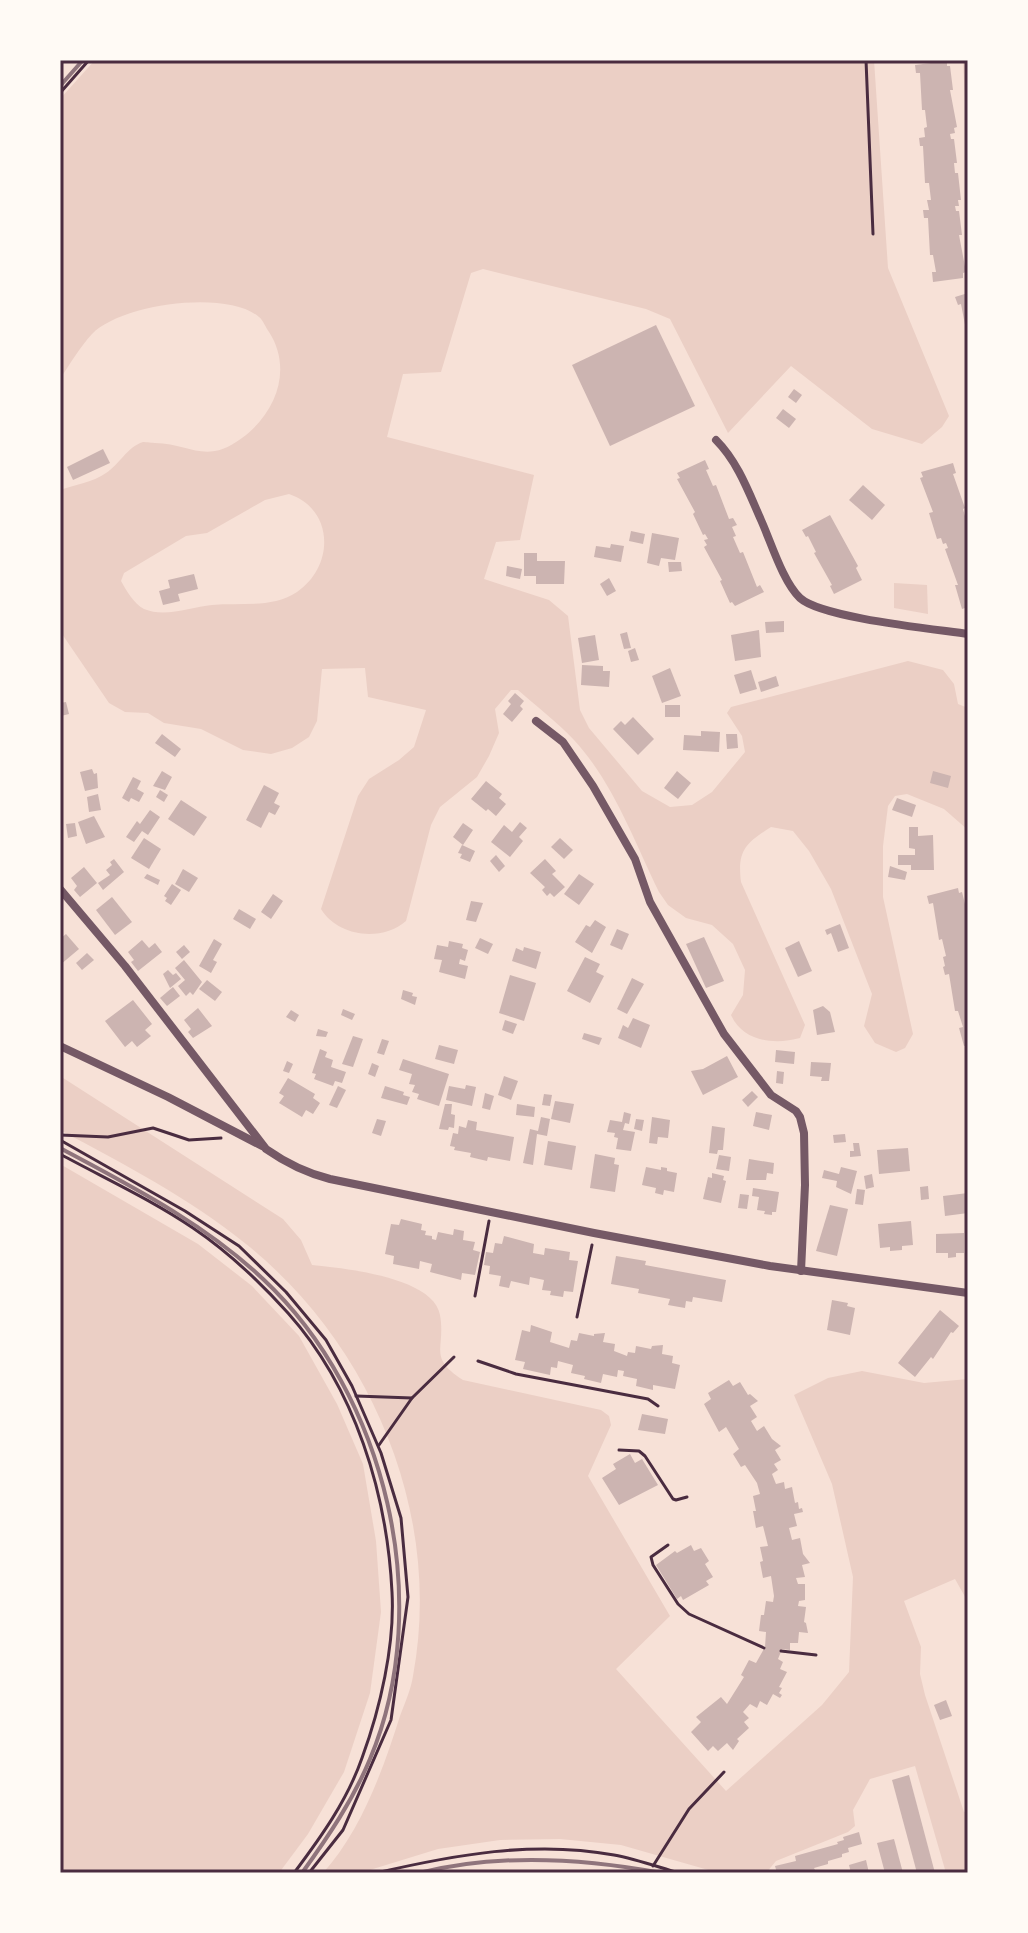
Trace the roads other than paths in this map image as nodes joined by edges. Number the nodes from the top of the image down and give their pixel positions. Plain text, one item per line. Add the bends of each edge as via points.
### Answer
1 (716, 440) dead end
2 (968, 634) edge
3 (536, 721) dead end
4 (60, 889) edge
5 (60, 1046) edge
6 (266, 1149) junction
7 (801, 1271) junction
8 (968, 1293) edge

1 - 2 street via 742,477 800,598 825,612
3 - 7 street via 563,742 593,786 724,1034 771,1095 800,1117 805,1185
4 - 6 street
5 - 6 street
6 - 7 street via 320,1176
7 - 8 street

